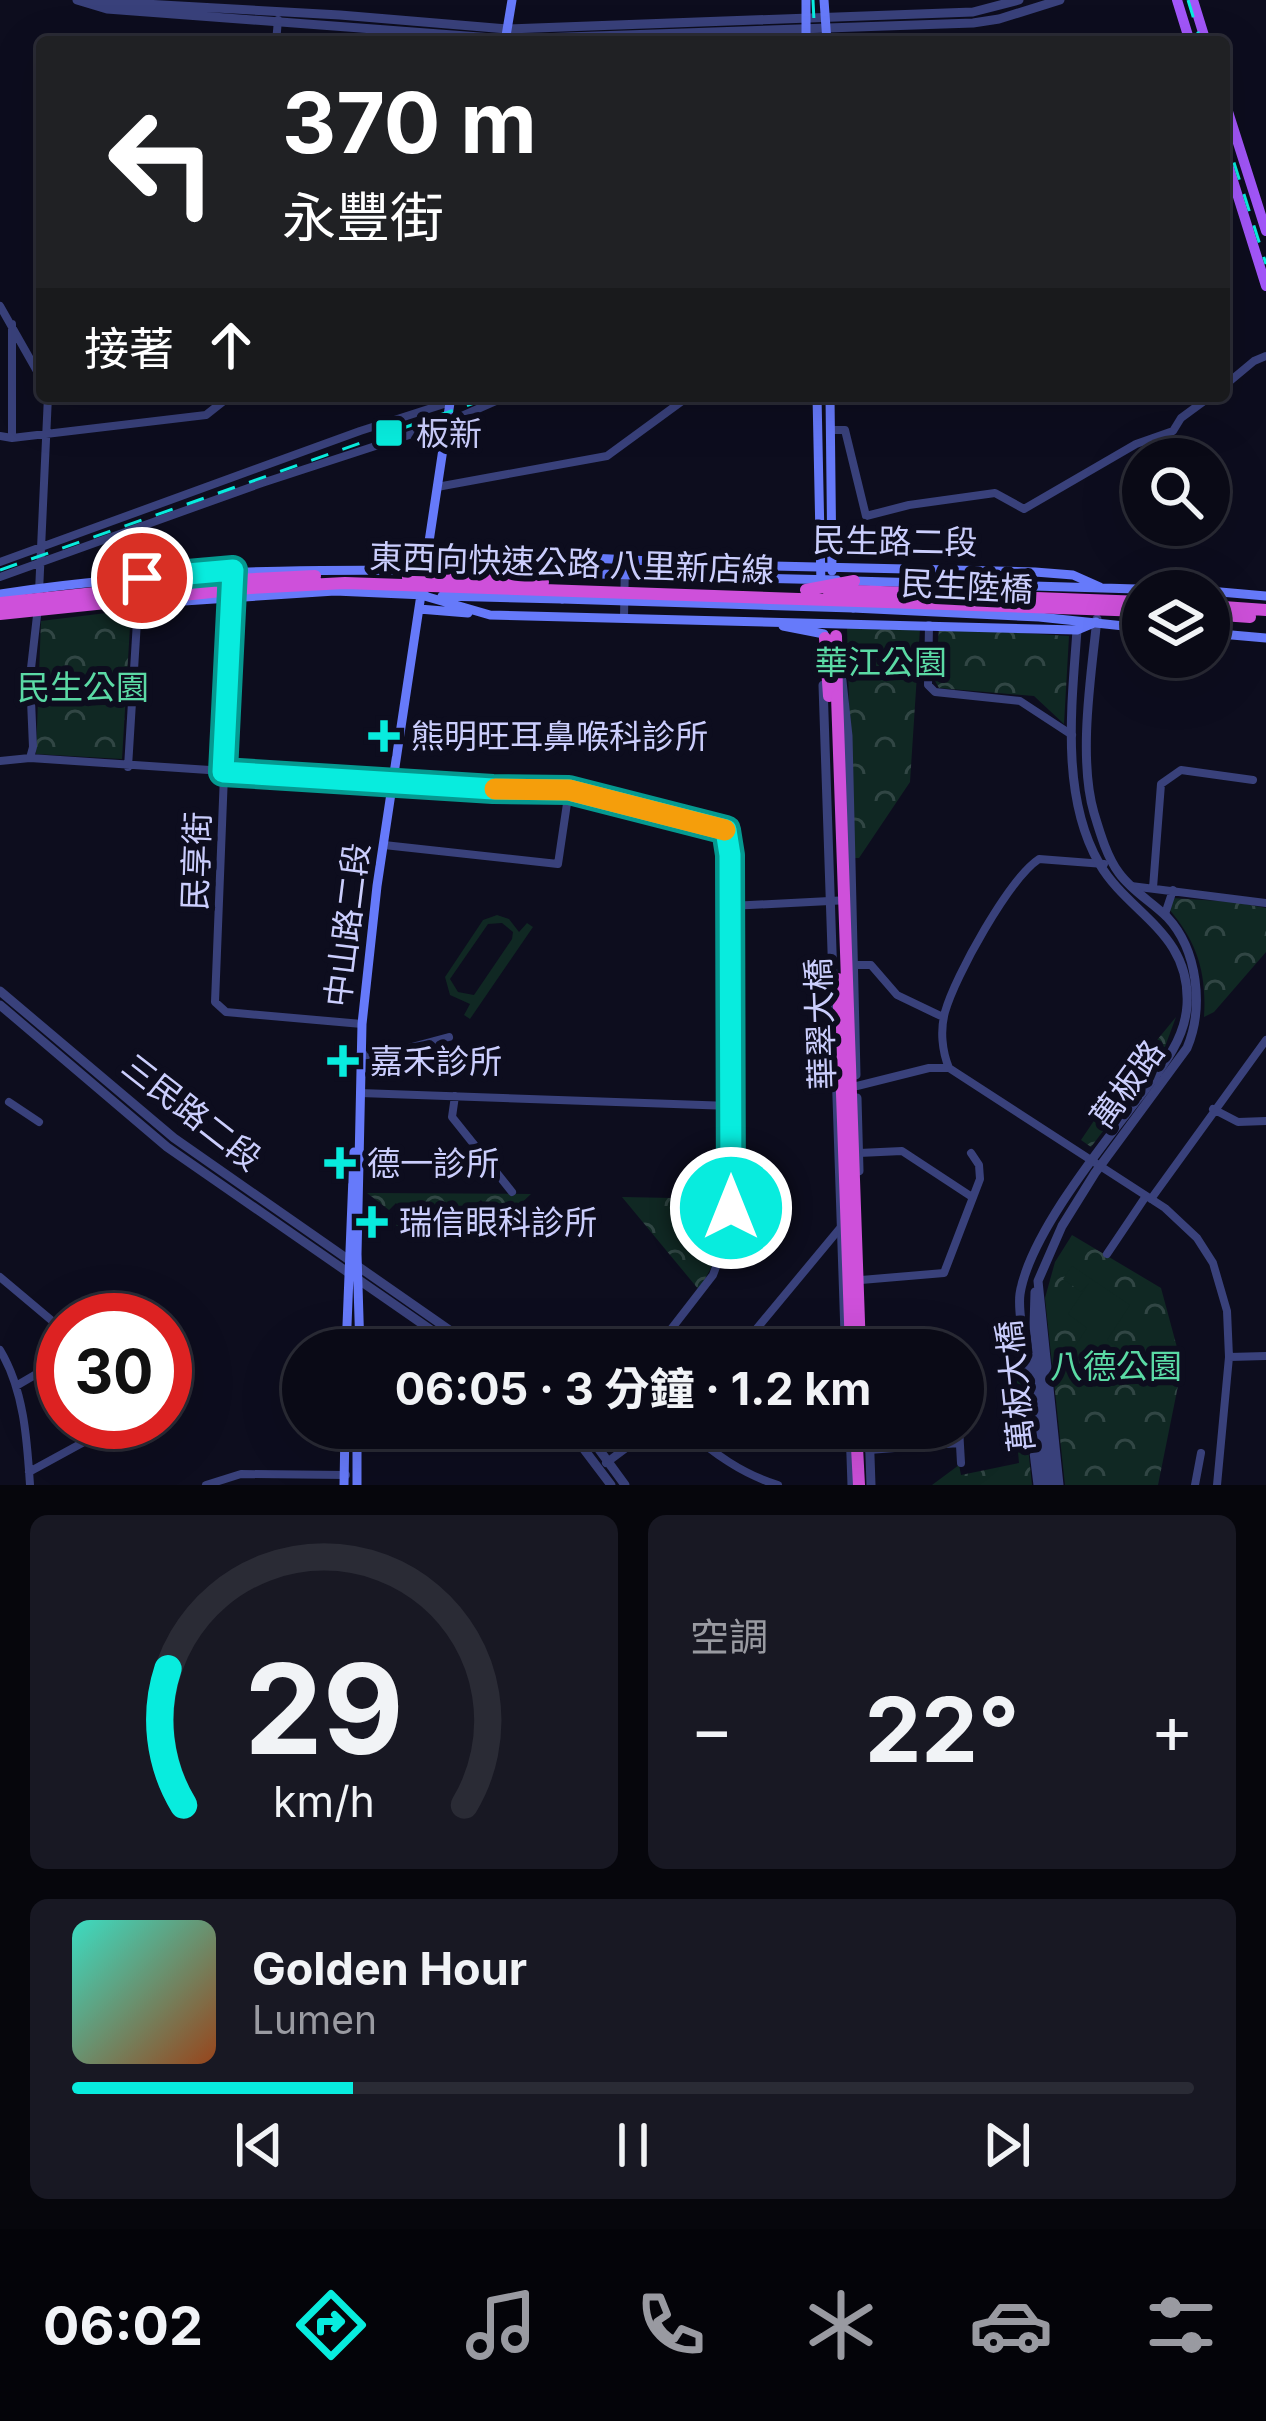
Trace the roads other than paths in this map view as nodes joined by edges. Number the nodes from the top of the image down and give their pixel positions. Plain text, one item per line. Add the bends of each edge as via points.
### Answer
1 (323, 0) edge
2 (512, 0) edge
3 (806, 0) edge
4 (824, 0) edge
5 (1019, 0) edge
6 (1060, 0) edge
7 (1177, 0) edge
8 (1192, 0) edge
9 (83, 1) edge
10 (146, 2) edge
11 (278, 17) junction
12 (320, 20) junction
13 (827, 24) junction
14 (806, 30) edge
15 (276, 36) edge
16 (495, 36) edge
17 (506, 36) edge
18 (549, 36) edge
19 (827, 36) edge
20 (1188, 36) edge
21 (1204, 36) edge
22 (1230, 118) edge
23 (1230, 171) edge
24 (1266, 233) edge
25 (1251, 239) junction
26 (1266, 286) edge
27 (0, 306) edge
28 (12, 324) junction
29 (1266, 356) edge
30 (36, 369) edge
31 (1230, 381) edge
32 (48, 402) edge
33 (222, 402) edge
34 (444, 402) edge
35 (450, 402) edge
36 (493, 402) edge
37 (681, 402) edge
38 (817, 402) edge
39 (830, 402) edge
40 (1203, 402) edge
41 (446, 423) junction
42 (831, 430) junction
43 (48, 432) junction
44 (0, 436) edge
45 (12, 438) junction
46 (437, 487) junction
47 (39, 547) junction
48 (427, 550) junction
49 (509, 555) junction
50 (625, 560) junction
51 (0, 562) edge
52 (40, 562) junction
53 (826, 565) junction
54 (233, 570) junction
55 (424, 571) junction
56 (0, 577) edge
57 (854, 581) junction
58 (1122, 586) edge
59 (1100, 587) junction
60 (40, 589) junction
61 (1230, 593) edge
62 (0, 594) edge
63 (803, 594) junction
64 (422, 595) junction
65 (232, 596) junction
66 (1266, 596) edge
67 (1122, 602) edge
68 (0, 603) edge
69 (138, 605) junction
70 (853, 608) junction
71 (419, 609) junction
72 (1122, 610) edge
73 (1230, 611) edge
74 (38, 614) junction
75 (1266, 614) edge
76 (490, 615) junction
77 (0, 617) edge
78 (623, 619) junction
79 (1096, 622) junction
80 (929, 623) junction
81 (1077, 625) junction
82 (1122, 625) edge
83 (828, 630) junction
84 (1230, 635) edge
85 (1266, 638) edge
86 (1072, 735) junction
87 (30, 758) junction
88 (0, 761) edge
89 (128, 767) junction
90 (223, 772) junction
91 (1253, 780) dead end
92 (394, 781) junction
93 (569, 790) junction
94 (384, 845) junction
95 (1113, 861) junction
96 (1100, 866) junction
97 (1131, 886) junction
98 (1153, 888) junction
99 (1172, 890) junction
100 (851, 900) junction
101 (828, 901) junction
102 (1266, 902) edge
103 (730, 906) junction
104 (1165, 914) junction
105 (853, 964) junction
106 (830, 966) junction
107 (0, 991) edge
108 (0, 1005) edge
109 (943, 1017) junction
110 (362, 1024) junction
111 (449, 1037) dead end
112 (1266, 1040) edge
113 (359, 1056) junction
114 (949, 1068) junction
115 (857, 1086) junction
116 (358, 1093) junction
117 (455, 1096) junction
118 (9, 1102) dead end
119 (731, 1106) junction
120 (1214, 1109) junction
121 (1266, 1121) edge
122 (39, 1122) dead end
123 (859, 1154) junction
124 (971, 1154) dead end
125 (1094, 1164) junction
126 (512, 1192) dead end
127 (972, 1197) junction
128 (1149, 1198) junction
129 (860, 1220) junction
130 (840, 1227) junction
131 (1107, 1254) dead end
132 (352, 1268) junction
133 (0, 1277) edge
134 (861, 1280) junction
135 (1025, 1280) junction
136 (1038, 1281) junction
137 (359, 1282) junction
138 (36, 1307) edge
139 (348, 1329) edge
140 (360, 1329) edge
141 (429, 1329) edge
142 (446, 1329) edge
143 (673, 1329) edge
144 (756, 1329) edge
145 (853, 1329) edge
146 (855, 1329) edge
147 (858, 1329) edge
148 (0, 1350) edge
149 (1266, 1356) edge
150 (1229, 1357) junction
151 (36, 1374) edge
152 (16, 1386) junction
153 (71, 1449) edge
154 (345, 1449) edge
155 (357, 1449) edge
156 (595, 1449) edge
157 (624, 1449) edge
158 (708, 1449) edge
159 (860, 1449) edge
160 (882, 1449) edge
161 (960, 1449) edge
162 (869, 1450) joint
163 (1202, 1453) dead end
164 (962, 1463) dead end
165 (604, 1464) junction
166 (1046, 1467) junction
167 (29, 1472) junction
168 (344, 1480) edge
169 (357, 1480) edge
170 (30, 1485) edge
171 (206, 1485) edge
172 (611, 1485) edge
173 (625, 1485) edge
174 (778, 1485) edge
175 (862, 1485) edge
176 (1048, 1485) edge
177 (1195, 1485) edge
178 (1217, 1485) edge

1 - 12 street
2 - 17 main road
3 - 14 main road
4 - 13 main road
5 - 13 street via 973,12
6 - 13 street via 989,21
7 - 20 main road
8 - 21 main road
9 - 10 street
9 - 11 street
10 - 11 street
11 - 12 street
11 - 15 street
12 - 16 street
13 - 14 street
13 - 19 main road
14 - 18 street
22 - 24 main road
23 - 25 main road
24 - 25 street
25 - 26 main road
27 - 28 street
28 - 30 street
28 - 45 street
29 - 31 street
32 - 43 street
33 - 43 street via 206,415
34 - 47 street
35 - 41 main road, 中山路二段
36 - 41 street
37 - 46 street via 607,456
38 - 53 main road
39 - 42 main road
40 - 42 street via 1173,431 1024,509 995,493 866,516 845,430
41 - 46 main road, 中山路二段
41 - 52 street
42 - 53 main road
43 - 45 street
43 - 47 street
44 - 45 street
46 - 48 main road, 中山路二段
47 - 51 street
47 - 52 street
48 - 49 main road, 民生路二段
48 - 55 main road, 中山路二段
49 - 50 main road, 民生路二段
49 - 55 main road, 民生路二段
50 - 53 main road, 民生路二段
50 - 78 street
52 - 56 street
52 - 60 street
53 - 59 main road, 民生路二段 via 1073,574
53 - 83 main road
54 - 55 main road
54 - 60 main road
54 - 65 street, 民享街
55 - 57 main road, 民生陸橋, bridge
55 - 64 main road, 中山路二段
57 - 59 main road, 民生陸橋
57 - 63 highway, bridge
58 - 59 main road, 民生路二段
59 - 79 street, 萬板路
60 - 62 main road
60 - 74 street
61 - 66 main road, 民生路二段
63 - 67 highway, 東西向快速公路 八里新店線, bridge
63 - 68 highway, 東西向快速公路 八里新店線, bridge via 342,576
63 - 70 highway, bridge
63 - 72 highway, 東西向快速公路 八里新店線, bridge
63 - 77 highway, 東西向快速公路 八里新店線, bridge via 345,583
64 - 65 main road
64 - 70 main road, 民生陸橋, bridge
64 - 71 main road, 中山路二段
64 - 76 main road
65 - 69 main road
65 - 90 street, 民享街
69 - 74 main road
69 - 89 street
70 - 81 main road, 民生陸橋, bridge
71 - 76 main road
71 - 92 main road, 中山路二段
73 - 75 highway
74 - 77 main road
74 - 87 street
76 - 78 main road
78 - 83 main road
79 - 81 main road
79 - 82 main road
79 - 95 street, 萬板路 via 1089,781
80 - 81 main road
80 - 83 main road
80 - 86 street via 928,685 935,692 1020,701
81 - 86 street, 萬板路
83 - 100 street via 848,736
83 - 101 street
83 - 146 highway, 華翠大橋, bridge
84 - 85 main road
86 - 96 street, 萬板路 via 1083,822
87 - 88 street
87 - 89 street
89 - 90 street
90 - 92 street
90 - 110 street, 民享街 via 218,1009
91 - 98 street via 1181,770 1161,784
92 - 93 street
92 - 94 main road, 中山路二段
93 - 94 street via 558,864
93 - 103 street via 726,830
94 - 110 main road, 中山路二段
95 - 96 street
95 - 97 street, 萬板路
96 - 109 street via 1039,859 1027,867 974,949
96 - 125 street, 萬板路 via 1164,932 1187,1008 1169,1057
97 - 98 street
97 - 104 street, 萬板路
98 - 99 street
99 - 102 street
99 - 104 street
100 - 101 street
100 - 105 street
101 - 103 street
101 - 106 street
103 - 119 street
104 - 125 street, 萬板路 via 1195,979 1196,1027 1173,1070
105 - 106 street
105 - 109 street via 871,964 897,995
105 - 115 street
106 - 130 street
107 - 132 street, 三民路二段 via 174,1138
108 - 132 street, 三民路二段 via 167,1147
109 - 114 street
110 - 113 main road, 中山路二段
111 - 113 street
112 - 120 street
113 - 116 main road, 中山路二段
114 - 115 street
114 - 125 street
115 - 123 street
116 - 117 street
116 - 132 main road, 中山路二段
117 - 119 street
117 - 126 street via 452,1117
118 - 122 street
119 - 143 street via 731,1208 722,1257
120 - 121 street via 1238,1122
120 - 128 street
123 - 127 street via 902,1151
123 - 129 street
124 - 127 street via 980,1172
125 - 128 street
125 - 135 street, 萬板路 via 1048,1229
125 - 136 street, 萬板路
127 - 134 street via 944,1273
128 - 131 street
128 - 150 street via 1187,1227 1213,1263
129 - 130 street
129 - 134 street
130 - 144 street
130 - 145 street
132 - 137 main road, 中山路二段
132 - 139 main road, 中山路二段
132 - 142 street
133 - 138 street
134 - 147 street
135 - 166 street, 萬板大橋
135 - 176 street, 萬板路 via 1020,1294
136 - 166 street, 萬板大橋
136 - 176 street, 萬板路
137 - 140 main road, 中山路二段
137 - 141 street
148 - 152 street
149 - 150 street
150 - 178 street
151 - 152 street
152 - 167 street
153 - 167 street
154 - 168 main road
155 - 169 main road
156 - 165 street
157 - 165 street
158 - 174 street
159 - 175 highway
160 - 162 street
161 - 164 street
162 - 175 street
163 - 177 street
165 - 172 street
165 - 173 street
166 - 176 street, 萬板大橋
167 - 170 street
168 - 169 street
168 - 171 street via 241,1474

